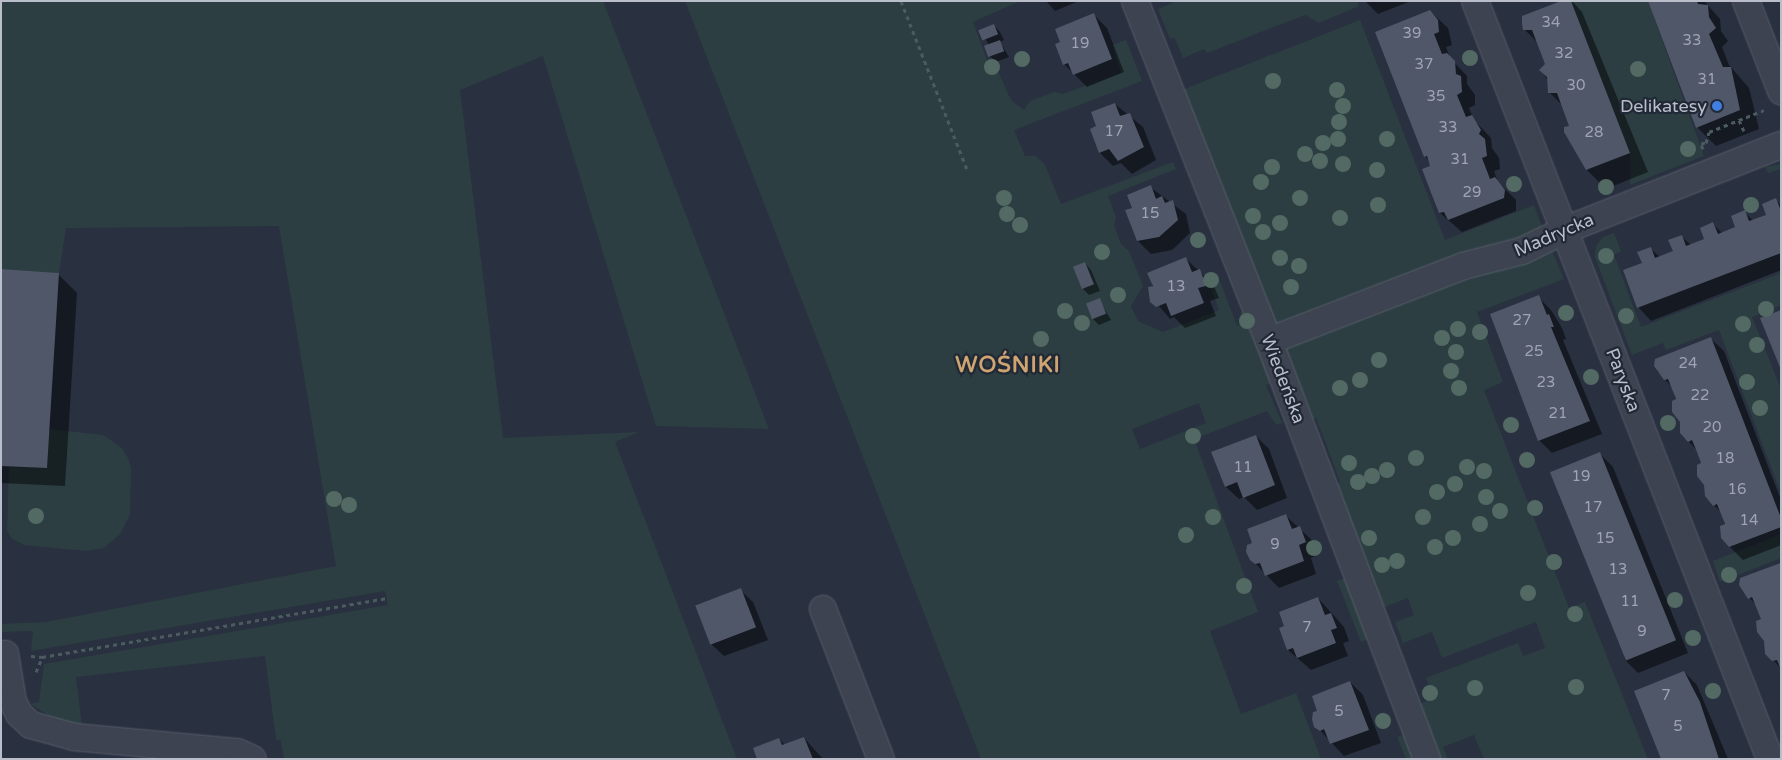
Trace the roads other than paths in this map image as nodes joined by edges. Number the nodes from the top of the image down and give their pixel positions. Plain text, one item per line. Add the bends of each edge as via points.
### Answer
1 (1136, 1) edge
2 (1475, 1) edge
3 (1746, 1) edge
4 (1776, 99) edge
5 (1781, 144) edge
6 (1565, 230) junction
7 (1269, 341) junction
8 (822, 609) dead end
9 (3, 654) edge
10 (253, 759) edge
11 (880, 759) edge
12 (1427, 759) edge
13 (1770, 759) edge

1 - 7 street, Wiedeńska
2 - 6 street, Paryska
3 - 4 street
5 - 6 street, Madrycka
6 - 7 street, Madrycka via 1522,251 1463,266
6 - 13 street, Paryska
7 - 12 street, Wiedeńska
8 - 11 street
9 - 10 street via 13,702 31,726 74,738 237,752

